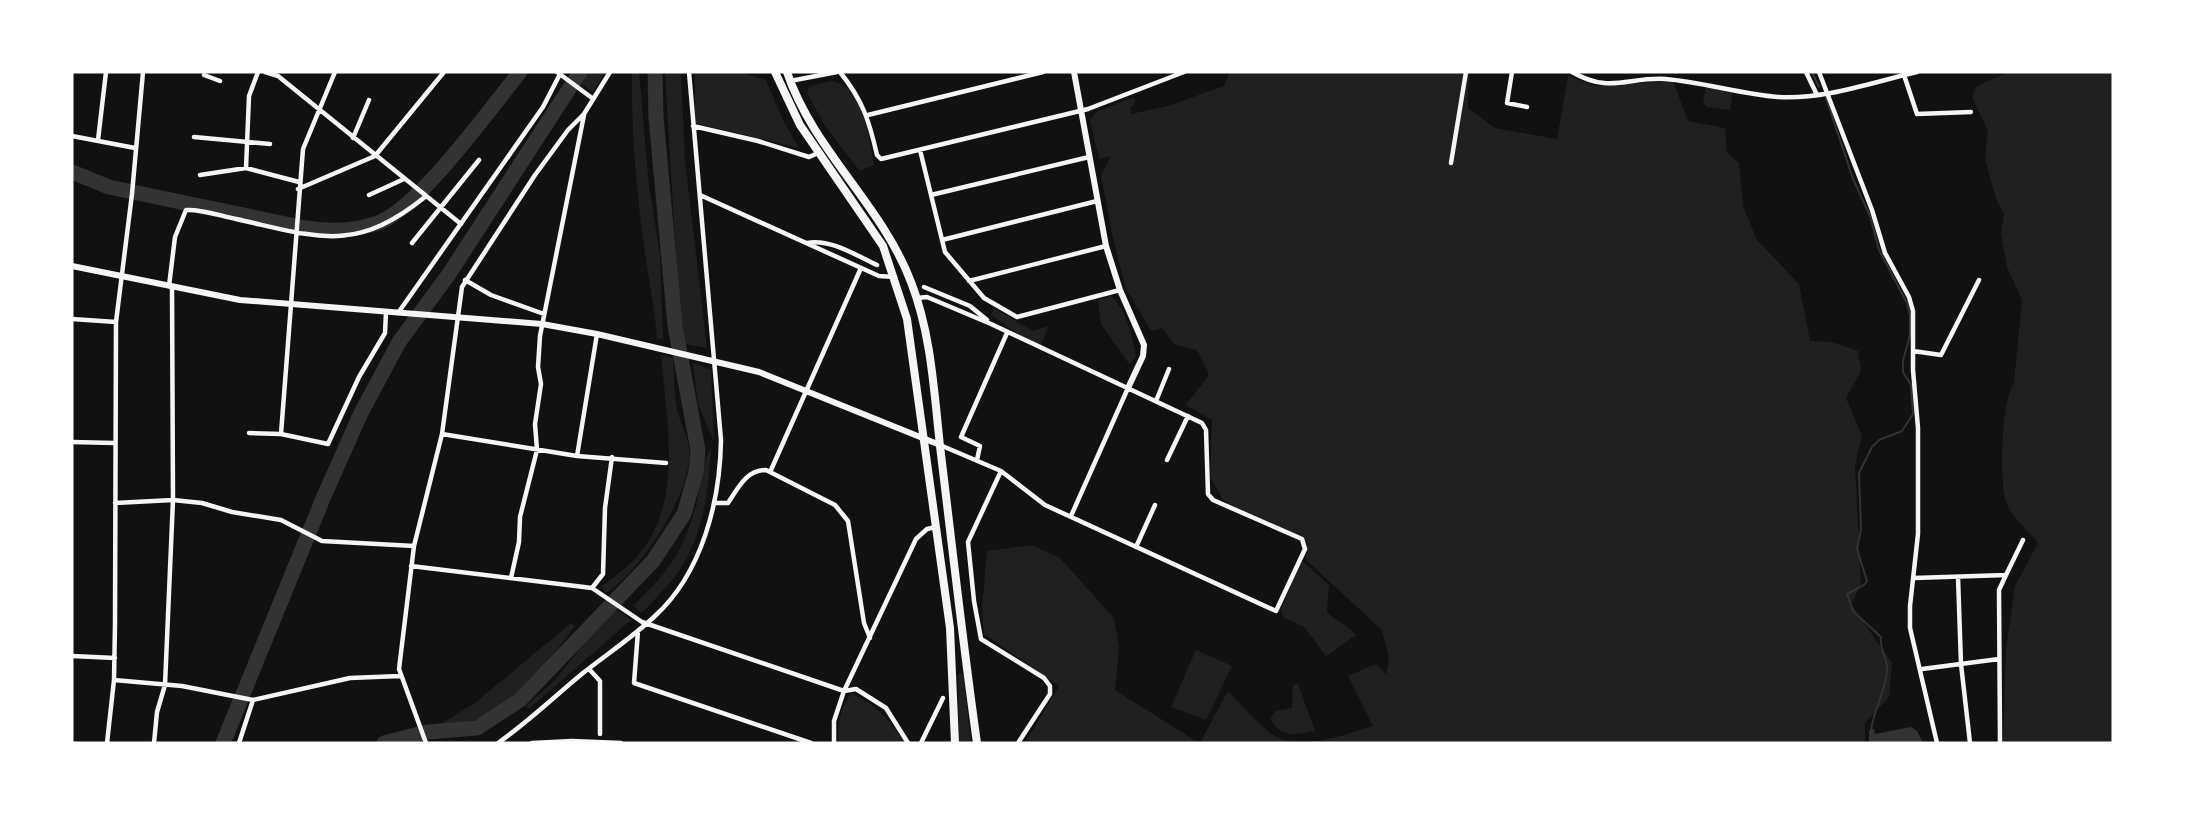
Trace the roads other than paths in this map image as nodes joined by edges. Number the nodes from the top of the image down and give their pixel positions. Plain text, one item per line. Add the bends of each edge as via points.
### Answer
1 (106, 72) edge
2 (143, 72) edge
3 (214, 72) edge
4 (258, 72) edge
5 (265, 72) edge
6 (335, 72) edge
7 (444, 72) edge
8 (610, 72) edge
9 (689, 72) edge
10 (776, 72) edge
11 (787, 72) edge
12 (838, 72) edge
13 (1042, 72) edge
14 (1074, 72) edge
15 (1184, 72) edge
16 (1466, 72) edge
17 (1512, 72) edge
18 (1572, 72) edge
19 (1806, 72) edge
20 (1819, 72) edge
21 (1917, 72) edge
22 (1906, 74) edge
23 (204, 75) dead end
24 (561, 75) edge
25 (212, 78) junction
26 (220, 81) dead end
27 (790, 81) junction
28 (1827, 92) junction
29 (1816, 95) junction
30 (590, 96) junction
31 (369, 99) dead end
32 (1527, 107) dead end
33 (319, 109) junction
34 (1082, 111) junction
35 (1971, 112) dead end
36 (584, 114) junction
37 (868, 115) junction
38 (693, 126) junction
39 (72, 135) edge
40 (194, 137) dead end
41 (353, 138) junction
42 (98, 140) junction
43 (248, 141) junction
44 (270, 144) dead end
45 (135, 148) junction
46 (920, 150) junction
47 (818, 153) junction
48 (375, 156) junction
49 (1089, 157) junction
50 (480, 160) dead end
51 (1451, 163) dead end
52 (246, 168) junction
53 (200, 175) dead end
54 (404, 179) junction
55 (299, 182) junction
56 (298, 189) junction
57 (369, 195) dead end
58 (424, 195) junction
59 (699, 195) junction
60 (931, 195) junction
61 (1097, 201) junction
62 (440, 208) junction
63 (461, 224) junction
64 (295, 232) junction
65 (942, 240) junction
66 (412, 243) dead end
67 (807, 243) junction
68 (1106, 246) junction
69 (877, 265) dead end
70 (72, 266) edge
71 (861, 268) junction
72 (121, 275) junction
73 (895, 277) junction
74 (465, 280) junction
75 (1979, 280) dead end
76 (969, 281) junction
77 (171, 286) junction
78 (924, 287) dead end
79 (1120, 290) junction
80 (917, 298) junction
81 (290, 306) junction
82 (386, 312) junction
83 (400, 313) junction
84 (544, 314) junction
85 (456, 316) junction
86 (72, 319) edge
87 (116, 322) junction
88 (542, 324) junction
89 (991, 324) junction
90 (1007, 333) junction
91 (597, 334) junction
92 (1913, 351) junction
93 (712, 360) junction
94 (1169, 369) dead end
95 (1128, 388) junction
96 (806, 391) junction
97 (1156, 401) junction
98 (1188, 416) junction
99 (249, 433) dead end
100 (281, 434) junction
101 (442, 434) junction
102 (926, 440) junction
103 (72, 442) edge
104 (114, 443) junction
105 (940, 445) junction
106 (537, 450) junction
107 (577, 456) junction
108 (612, 457) junction
109 (977, 460) junction
110 (1167, 460) dead end
111 (666, 463) dead end
112 (771, 470) junction
113 (1001, 471) junction
114 (173, 500) junction
115 (115, 503) junction
116 (714, 503) junction
117 (1155, 505) dead end
118 (1071, 516) junction
119 (936, 527) junction
120 (2024, 540) dead end
121 (414, 546) junction
122 (1136, 547) junction
123 (411, 566) junction
124 (2006, 575) junction
125 (1958, 577) junction
126 (511, 578) junction
127 (1914, 578) junction
128 (592, 588) junction
129 (644, 623) junction
130 (638, 631) junction
131 (870, 638) junction
132 (981, 639) junction
133 (976, 646) dead end
134 (72, 656) edge
135 (115, 658) junction
136 (1999, 659) junction
137 (1961, 664) junction
138 (589, 669) junction
139 (1922, 669) junction
140 (400, 676) junction
141 (114, 680) junction
142 (165, 684) junction
143 (844, 691) junction
144 (944, 698) dead end
145 (253, 700) junction
146 (600, 734) dead end
147 (107, 743) edge
148 (154, 743) edge
149 (239, 743) edge
150 (426, 743) edge
151 (498, 743) edge
152 (532, 743) edge
153 (621, 743) edge
154 (811, 743) edge
155 (834, 743) edge
156 (908, 743) edge
157 (921, 743) edge
158 (955, 743) edge
159 (976, 743) edge
160 (1018, 743) edge
161 (1937, 743) edge
162 (1970, 743) edge
163 (2000, 743) edge

1 - 42 street
2 - 45 street
3 - 25 street
4 - 43 street via 249,96
5 - 33 street via 278,76
6 - 33 street
7 - 48 street
8 - 30 street
9 - 38 street
10 - 47 highway via 800,125
11 - 27 highway
12 - 27 street
12 - 37 street via 858,94
13 - 37 street
14 - 34 street
15 - 34 street
16 - 51 street
17 - 32 street via 1507,103
18 - 29 street via 1590,82 1605,84 1662,79 1779,97
19 - 29 street
20 - 28 street
21 - 22 street
22 - 28 street
22 - 35 street via 1917,114
23 - 25 street
24 - 30 street
24 - 63 street
25 - 26 street
27 - 80 highway via 803,111 885,226
28 - 29 street
28 - 92 street via 1885,253 1909,297
30 - 36 street
31 - 41 street
33 - 41 street
33 - 55 street via 303,149
34 - 46 street
34 - 49 street
36 - 74 street via 535,175
36 - 84 street
37 - 46 street via 881,159
38 - 47 street via 809,157
38 - 59 street
39 - 42 street
40 - 43 street
41 - 48 street
42 - 45 street
43 - 44 street
43 - 52 street
45 - 72 street
46 - 60 street
47 - 73 highway via 883,246
48 - 54 street
48 - 56 street
49 - 60 street
49 - 61 street
50 - 62 street
52 - 53 street
52 - 55 street
54 - 57 street
54 - 58 street
55 - 56 street
56 - 64 street
58 - 62 street
58 - 64 street via 399,217 367,232 344,236
59 - 67 street
59 - 93 street
60 - 65 street
61 - 65 street
61 - 68 street
62 - 63 street
62 - 66 street
63 - 83 street
64 - 77 street via 186,210 175,237
64 - 81 street
65 - 76 street via 945,252
67 - 69 street via 829,244
67 - 71 street
68 - 76 street
68 - 79 street
70 - 72 street
71 - 73 street via 879,276
71 - 96 street
72 - 77 street
72 - 87 street
73 - 102 highway via 908,319
74 - 84 street via 491,295
74 - 85 street
75 - 92 street via 1941,355
76 - 79 street via 984,298 1017,317
77 - 81 street
77 - 114 street
78 - 89 street via 970,306
79 - 95 street via 1144,345
80 - 89 street via 927,297
80 - 105 highway
81 - 82 street
81 - 100 street
82 - 83 street
82 - 100 street via 385,333 359,377 328,444
83 - 85 street
84 - 88 street
85 - 88 street
85 - 101 street
86 - 87 street
87 - 104 street
88 - 91 street
88 - 106 street via 538,367 541,384 535,424
89 - 90 street
90 - 95 street
90 - 109 street via 961,437 980,446
91 - 93 street
91 - 107 street
92 - 127 street via 1918,428
93 - 96 street via 759,372
93 - 116 street via 721,440
94 - 97 street
95 - 97 street
95 - 118 street
96 - 102 street
96 - 112 street
97 - 98 street
98 - 110 street
98 - 122 street via 1205,426 1207,487 1213,500 1302,538 1305,549 1276,611
99 - 100 street
101 - 106 street
101 - 121 street
102 - 105 street
102 - 119 highway
103 - 104 street
104 - 115 street
105 - 109 street
105 - 159 highway
106 - 107 street
106 - 126 street via 520,517
107 - 108 street
108 - 111 street
108 - 128 street via 605,508 603,574
109 - 113 street
112 - 116 street via 755,470 728,503
112 - 131 street via 835,505 848,521 864,623
113 - 118 street via 1045,505
113 - 132 street via 968,542
114 - 115 street
114 - 121 street via 281,520 322,541
114 - 142 street
115 - 135 street
116 - 129 street via 704,539 684,580 656,616
117 - 122 street
118 - 122 street
119 - 131 street via 916,539
119 - 158 highway via 950,628
120 - 124 street
121 - 123 street
123 - 126 street
123 - 140 street
124 - 125 street
124 - 136 street via 1999,590
125 - 127 street
125 - 137 street
126 - 128 street
127 - 139 street via 1910,628
128 - 129 street
129 - 130 street
129 - 143 street
130 - 138 street
130 - 154 street via 634,683
131 - 143 street
132 - 133 street
132 - 160 street via 1044,678 1050,686 1050,694
134 - 135 street
135 - 141 street
136 - 137 street
136 - 163 street
137 - 139 street
137 - 162 street
138 - 146 street via 600,681
138 - 151 street
139 - 161 street
140 - 145 street via 350,678
140 - 150 street
141 - 142 street
141 - 147 street
142 - 145 street
142 - 148 street
143 - 155 street via 834,722
143 - 156 street via 856,689 886,708
144 - 157 street
145 - 149 street
152 - 153 street

